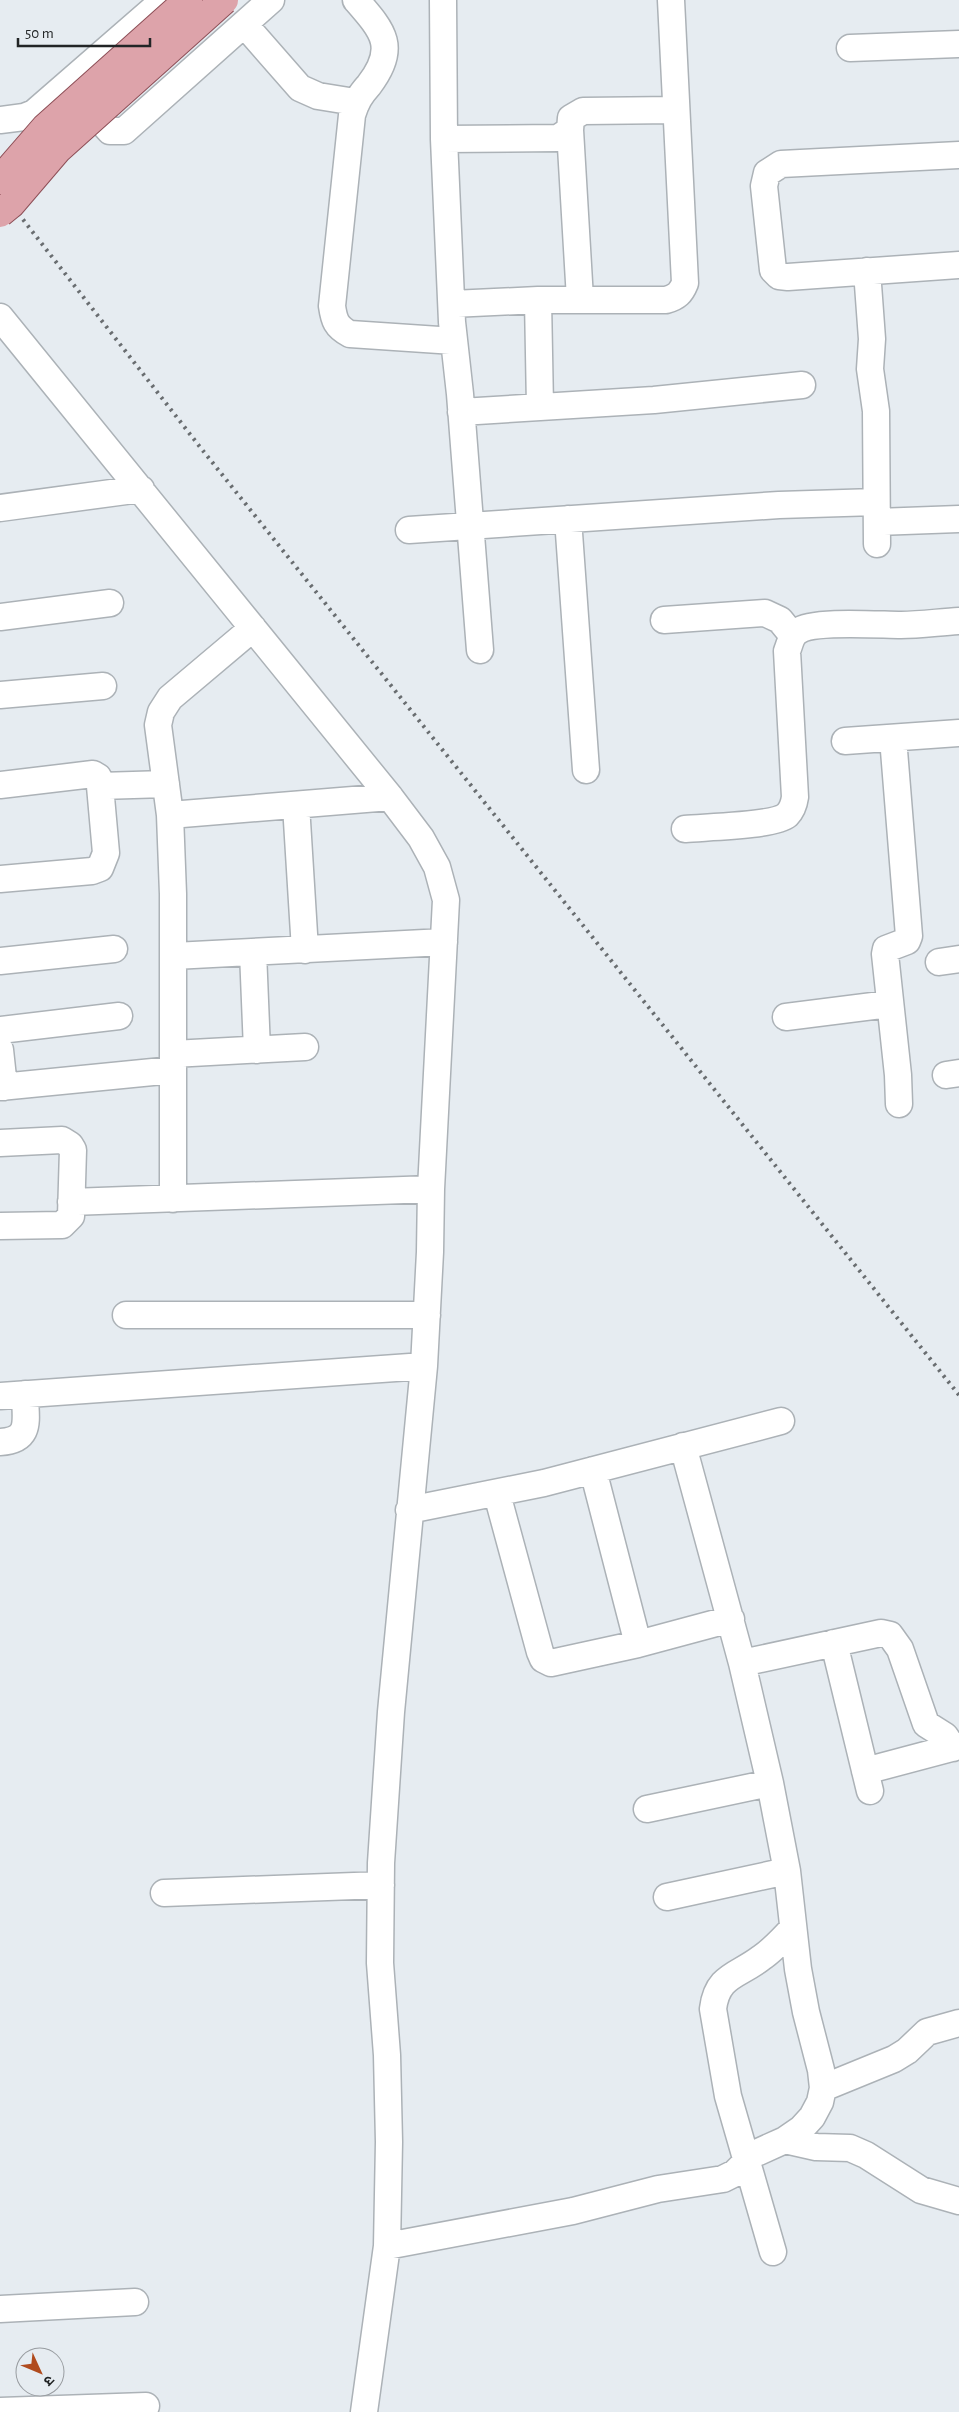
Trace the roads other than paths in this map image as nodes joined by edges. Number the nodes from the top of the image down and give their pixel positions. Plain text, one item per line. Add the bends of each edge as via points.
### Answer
1 (188, 0) edge
2 (224, 0) edge
3 (271, 0) edge
4 (356, 0) edge
5 (443, 0) edge
6 (671, 0) edge
7 (148, 5) edge
8 (244, 24) junction
9 (959, 44) edge
10 (850, 48) dead end
11 (68, 84) junction
12 (356, 102) junction
13 (676, 110) junction
14 (0, 120) edge
15 (570, 130) junction
16 (444, 139) junction
17 (959, 155) edge
18 (0, 180) edge
19 (0, 214) edge
20 (959, 265) edge
21 (867, 271) junction
22 (580, 299) junction
23 (538, 300) junction
24 (452, 304) junction
25 (0, 317) edge
26 (454, 342) junction
27 (802, 385) dead end
28 (540, 407) junction
29 (461, 412) junction
30 (142, 489) junction
31 (0, 508) edge
32 (568, 519) junction
33 (959, 519) edge
34 (877, 523) junction
35 (471, 526) junction
36 (409, 530) dead end
37 (110, 603) dead end
38 (0, 617) edge
39 (664, 620) dead end
40 (959, 621) edge
41 (253, 628) junction
42 (793, 636) junction
43 (480, 650) dead end
44 (104, 686) dead end
45 (0, 695) edge
46 (959, 733) edge
47 (893, 738) junction
48 (845, 741) dead end
49 (586, 770) dead end
50 (166, 784) junction
51 (0, 785) edge
52 (100, 786) junction
53 (390, 796) junction
54 (296, 805) junction
55 (170, 815) junction
56 (685, 828) dead end
57 (0, 879) edge
58 (444, 942) junction
59 (114, 949) dead end
60 (305, 950) junction
61 (254, 952) junction
62 (174, 956) junction
63 (0, 961) edge
64 (889, 1004) junction
65 (118, 1016) dead end
66 (786, 1017) dead end
67 (0, 1030) edge
68 (306, 1047) dead end
69 (0, 1050) edge
70 (257, 1050) junction
71 (173, 1062) junction
72 (2, 1087) edge
73 (899, 1104) dead end
74 (0, 1143) edge
75 (430, 1189) junction
76 (173, 1199) junction
77 (71, 1202) junction
78 (0, 1226) edge
79 (126, 1315) dead end
80 (427, 1315) junction
81 (424, 1366) junction
82 (12, 1395) edge
83 (780, 1421) dead end
84 (0, 1442) edge
85 (683, 1446) junction
86 (593, 1470) junction
87 (497, 1494) junction
88 (410, 1510) junction
89 (731, 1619) junction
90 (834, 1642) junction
91 (638, 1644) junction
92 (742, 1663) junction
93 (956, 1747) edge
94 (770, 1783) junction
95 (647, 1810) dead end
96 (788, 1872) junction
97 (381, 1884) junction
98 (164, 1893) dead end
99 (667, 1897) dead end
100 (793, 1928) junction
101 (959, 2023) edge
102 (823, 2088) junction
103 (785, 2140) junction
104 (745, 2160) junction
105 (959, 2201) edge
106 (387, 2246) junction
107 (773, 2252) dead end
108 (135, 2302) dead end
109 (0, 2309) edge
110 (146, 2406) dead end
111 (0, 2411) edge
112 (364, 2412) edge

1 - 18 main road, bridge via 45,128
2 - 19 main road, bridge via 58,149
3 - 8 street
4 - 12 street via 377,23 386,42 377,73
5 - 16 street
6 - 13 street
7 - 11 street
8 - 11 street via 124,131 110,130
8 - 12 street via 300,88 318,96
9 - 10 street
11 - 14 street via 34,113
12 - 26 street via 332,306 334,320 339,329 350,334
13 - 15 street via 584,111 572,118
13 - 22 street via 685,283 682,291 676,298 666,300
15 - 16 street via 558,138
15 - 22 street
16 - 24 street
17 - 21 street via 782,164 767,172 764,186 774,273 788,278
20 - 21 street
21 - 34 street via 872,339 870,369 876,412
22 - 23 street
23 - 24 street
23 - 28 street
24 - 26 street
25 - 30 street
26 - 29 street
27 - 28 street via 654,400
28 - 29 street
29 - 35 street
30 - 31 street
30 - 41 street
32 - 34 street via 779,505
32 - 35 street
32 - 49 street
33 - 34 street
35 - 36 street
35 - 43 street
37 - 38 street
39 - 42 street via 765,613 780,620
40 - 42 street via 807,627
41 - 50 street via 185,683 161,712 158,725
41 - 53 street
42 - 56 street via 788,651 793,806 786,816 768,822
44 - 45 street
46 - 47 street
47 - 48 street
47 - 64 street via 909,936 907,941 886,949
50 - 52 street
50 - 55 street
51 - 52 street via 93,774 98,777
52 - 57 street via 106,854 100,868
53 - 54 street
53 - 58 street via 421,838 437,867 446,900
54 - 55 street
54 - 60 street
55 - 62 street
58 - 60 street
58 - 75 street
59 - 63 street
60 - 61 street
61 - 62 street
61 - 70 street
62 - 71 street
64 - 66 street
64 - 73 street
65 - 67 street
68 - 70 street
69 - 72 street
70 - 71 street
71 - 72 street
71 - 76 street
74 - 77 street via 62,1140 70,1145 73,1150
75 - 76 street
75 - 80 street
76 - 77 street
77 - 78 street via 71,1216 62,1225
79 - 80 street
80 - 81 street
81 - 82 street
81 - 88 street
82 - 84 street via 25,1428 21,1437
83 - 85 street
85 - 86 street
85 - 89 street
86 - 87 street
86 - 91 street
87 - 88 street
87 - 91 street via 543,1659 559,1663
88 - 97 street via 390,1721
89 - 91 street
89 - 92 street
90 - 92 street
90 - 93 street via 890,1634 900,1649 926,1724
90 - 93 street via 868,1781
92 - 94 street
94 - 95 street
94 - 96 street
96 - 99 street
96 - 100 street
97 - 98 street
97 - 106 street via 380,1963 389,2142
100 - 102 street via 806,2012
100 - 104 street via 761,1958 728,1978 719,1986 714,1998 713,2009 728,2096
101 - 102 street via 927,2032 894,2059
102 - 103 street via 812,2117
103 - 104 street
103 - 105 street via 816,2147 850,2148 921,2190
104 - 106 street via 735,2174 723,2179 658,2189 573,2211
104 - 107 street
106 - 112 street
108 - 109 street
110 - 111 street

